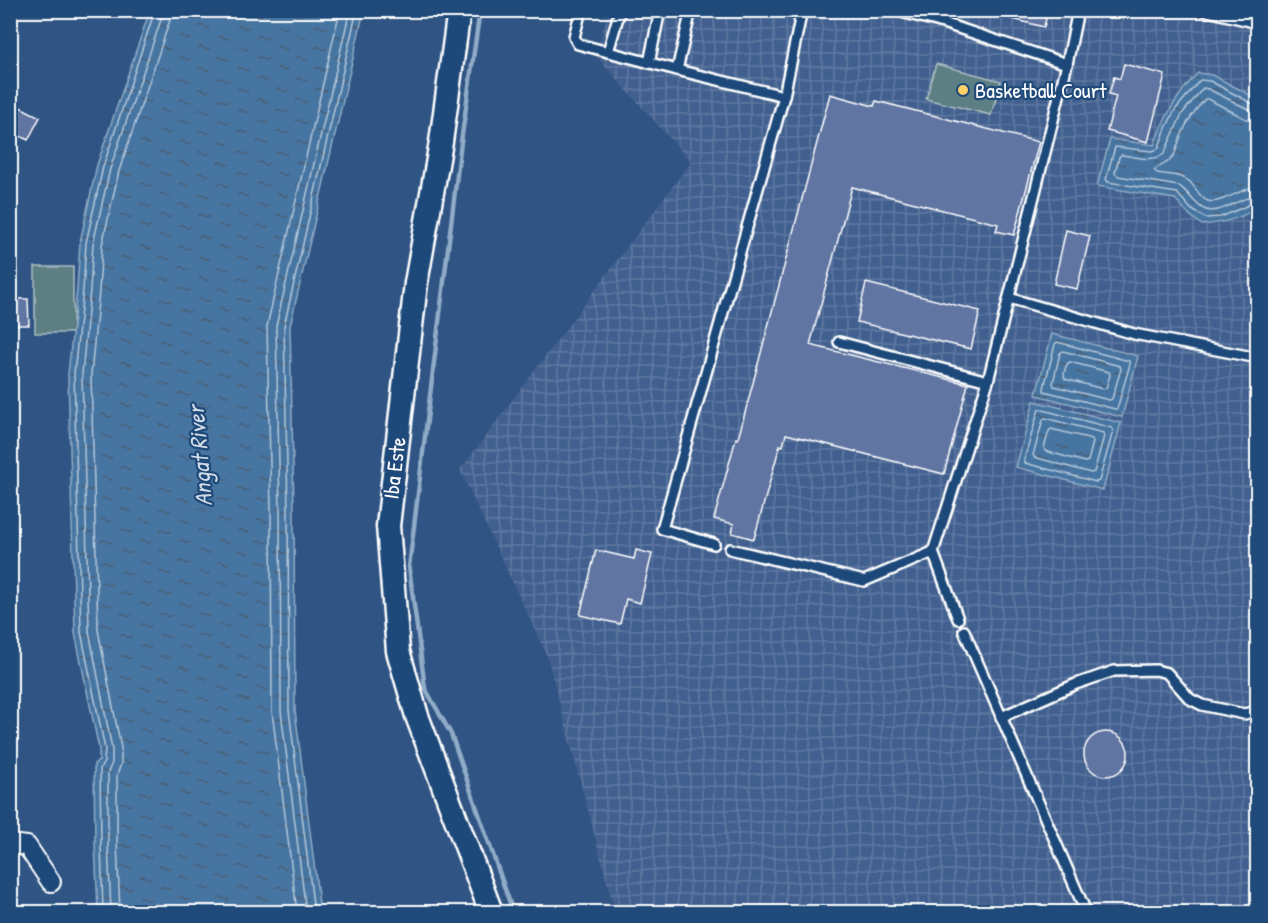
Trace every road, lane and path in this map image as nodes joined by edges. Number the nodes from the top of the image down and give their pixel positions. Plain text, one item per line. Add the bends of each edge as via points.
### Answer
1 (459, 10) edge
2 (581, 10) edge
3 (620, 10) edge
4 (660, 10) edge
5 (691, 10) edge
6 (802, 10) edge
7 (893, 10) edge
8 (943, 10) edge
9 (1078, 10) edge
10 (1204, 10) edge
11 (940, 22) junction
12 (1257, 23) edge
13 (608, 52) junction
14 (648, 63) junction
15 (1067, 64) junction
16 (677, 70) junction
17 (784, 96) junction
18 (1009, 298) junction
19 (839, 342) dead end
20 (1257, 358) edge
21 (988, 381) junction
22 (714, 544) dead end
23 (730, 549) dead end
24 (933, 552) junction
25 (958, 619) dead end
26 (964, 632) dead end
27 (1257, 711) edge
28 (1001, 717) junction
29 (10, 844) edge
30 (51, 882) dead end
31 (491, 912) edge
32 (1086, 912) edge

1 - 31 street, Iba Este via 416,283 388,526 398,651 417,716
2 - 13 lane via 574,38 578,44
3 - 13 lane
4 - 14 lane
5 - 16 lane
6 - 17 lane
7 - 11 lane
8 - 11 lane
9 - 15 lane
10 - 12 lane
11 - 15 lane
13 - 14 lane
14 - 16 lane
15 - 18 lane
16 - 17 lane
17 - 22 lane via 662,529
18 - 20 lane via 1134,334
18 - 21 lane
19 - 21 lane
21 - 24 lane
23 - 24 lane via 864,580
24 - 25 lane
26 - 28 lane
27 - 28 lane via 1244,714 1202,705 1190,699 1167,673 1156,669 1114,671
28 - 32 lane
29 - 30 street via 27,846

